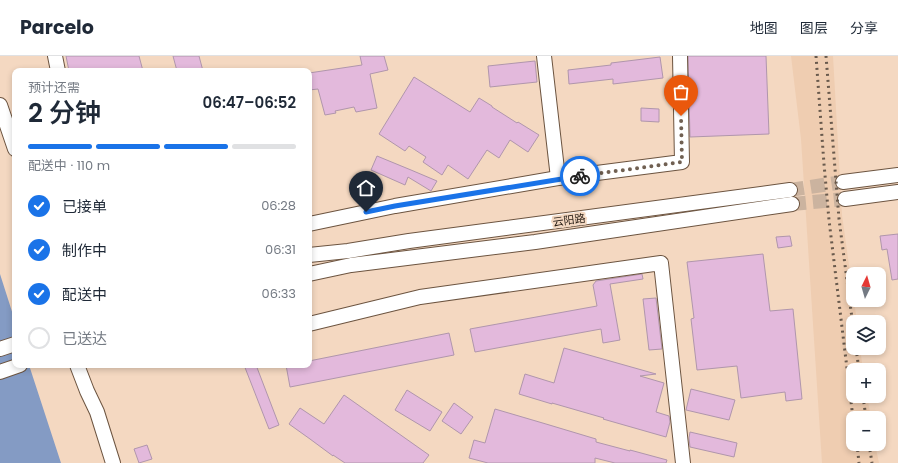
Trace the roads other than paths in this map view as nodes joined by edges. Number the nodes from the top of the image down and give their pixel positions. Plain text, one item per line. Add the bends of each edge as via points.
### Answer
1 (55, 56) edge
2 (544, 56) edge
3 (680, 56) edge
4 (57, 68) edge
5 (0, 105) edge
6 (12, 137) edge
7 (898, 175) edge
8 (558, 178) junction
9 (843, 182) tunnel mouth
10 (790, 190) tunnel mouth
11 (898, 192) edge
12 (845, 199) tunnel mouth
13 (792, 204) tunnel mouth
14 (312, 223) edge
15 (312, 256) edge
16 (312, 273) edge
17 (312, 323) edge
18 (12, 345) edge
19 (0, 349) edge
20 (12, 368) edge
21 (78, 368) edge
22 (0, 372) edge
23 (113, 463) edge
24 (683, 463) edge

1 - 4 street
2 - 8 street
3 - 8 street via 682,162
5 - 6 street
7 - 9 street
8 - 14 street via 395,206
10 - 15 street, 云阳路
11 - 12 street
13 - 16 street, 云阳路 via 535,242 351,264
17 - 24 street via 420,297 662,263
18 - 19 street
20 - 22 street
21 - 23 street via 97,412

